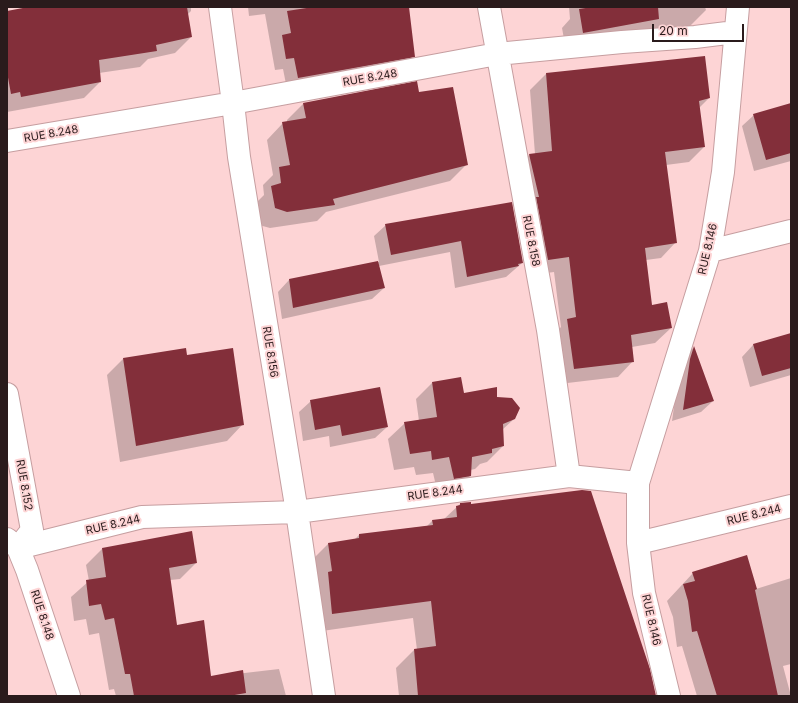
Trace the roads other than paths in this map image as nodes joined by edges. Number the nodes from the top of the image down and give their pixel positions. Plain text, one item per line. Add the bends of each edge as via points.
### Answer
1 (220, 7) edge
2 (489, 7) edge
3 (738, 7) edge
4 (735, 32) junction
5 (497, 54) junction
6 (233, 103) junction
7 (7, 141) edge
8 (791, 231) edge
9 (710, 251) junction
10 (7, 394) edge
11 (569, 476) junction
12 (638, 483) junction
13 (791, 506) edge
14 (297, 512) junction
15 (12, 543) edge
16 (638, 543) junction
17 (69, 696) edge
18 (324, 696) edge
19 (669, 696) edge

1 - 6 street, RUE 8.156
2 - 5 street, RUE 8.158
3 - 4 street, RUE 8.146
4 - 5 street, RUE 8.248
4 - 9 street, RUE 8.146 via 723,172
5 - 6 street, RUE 8.248
5 - 11 street, RUE 8.158 via 548,330
6 - 7 street, RUE 8.248
6 - 14 street, RUE 8.156 via 239,157
8 - 9 street
9 - 12 street, RUE 8.146
10 - 15 street, RUE 8.152 via 32,530
11 - 12 street, RUE 8.244
11 - 14 street, RUE 8.244
12 - 16 street
13 - 16 street, RUE 8.244
14 - 15 street, RUE 8.244 via 142,517
14 - 18 street, RUE 8.156
15 - 17 street, RUE 8.148 via 27,570
16 - 19 street, RUE 8.146 via 644,593

